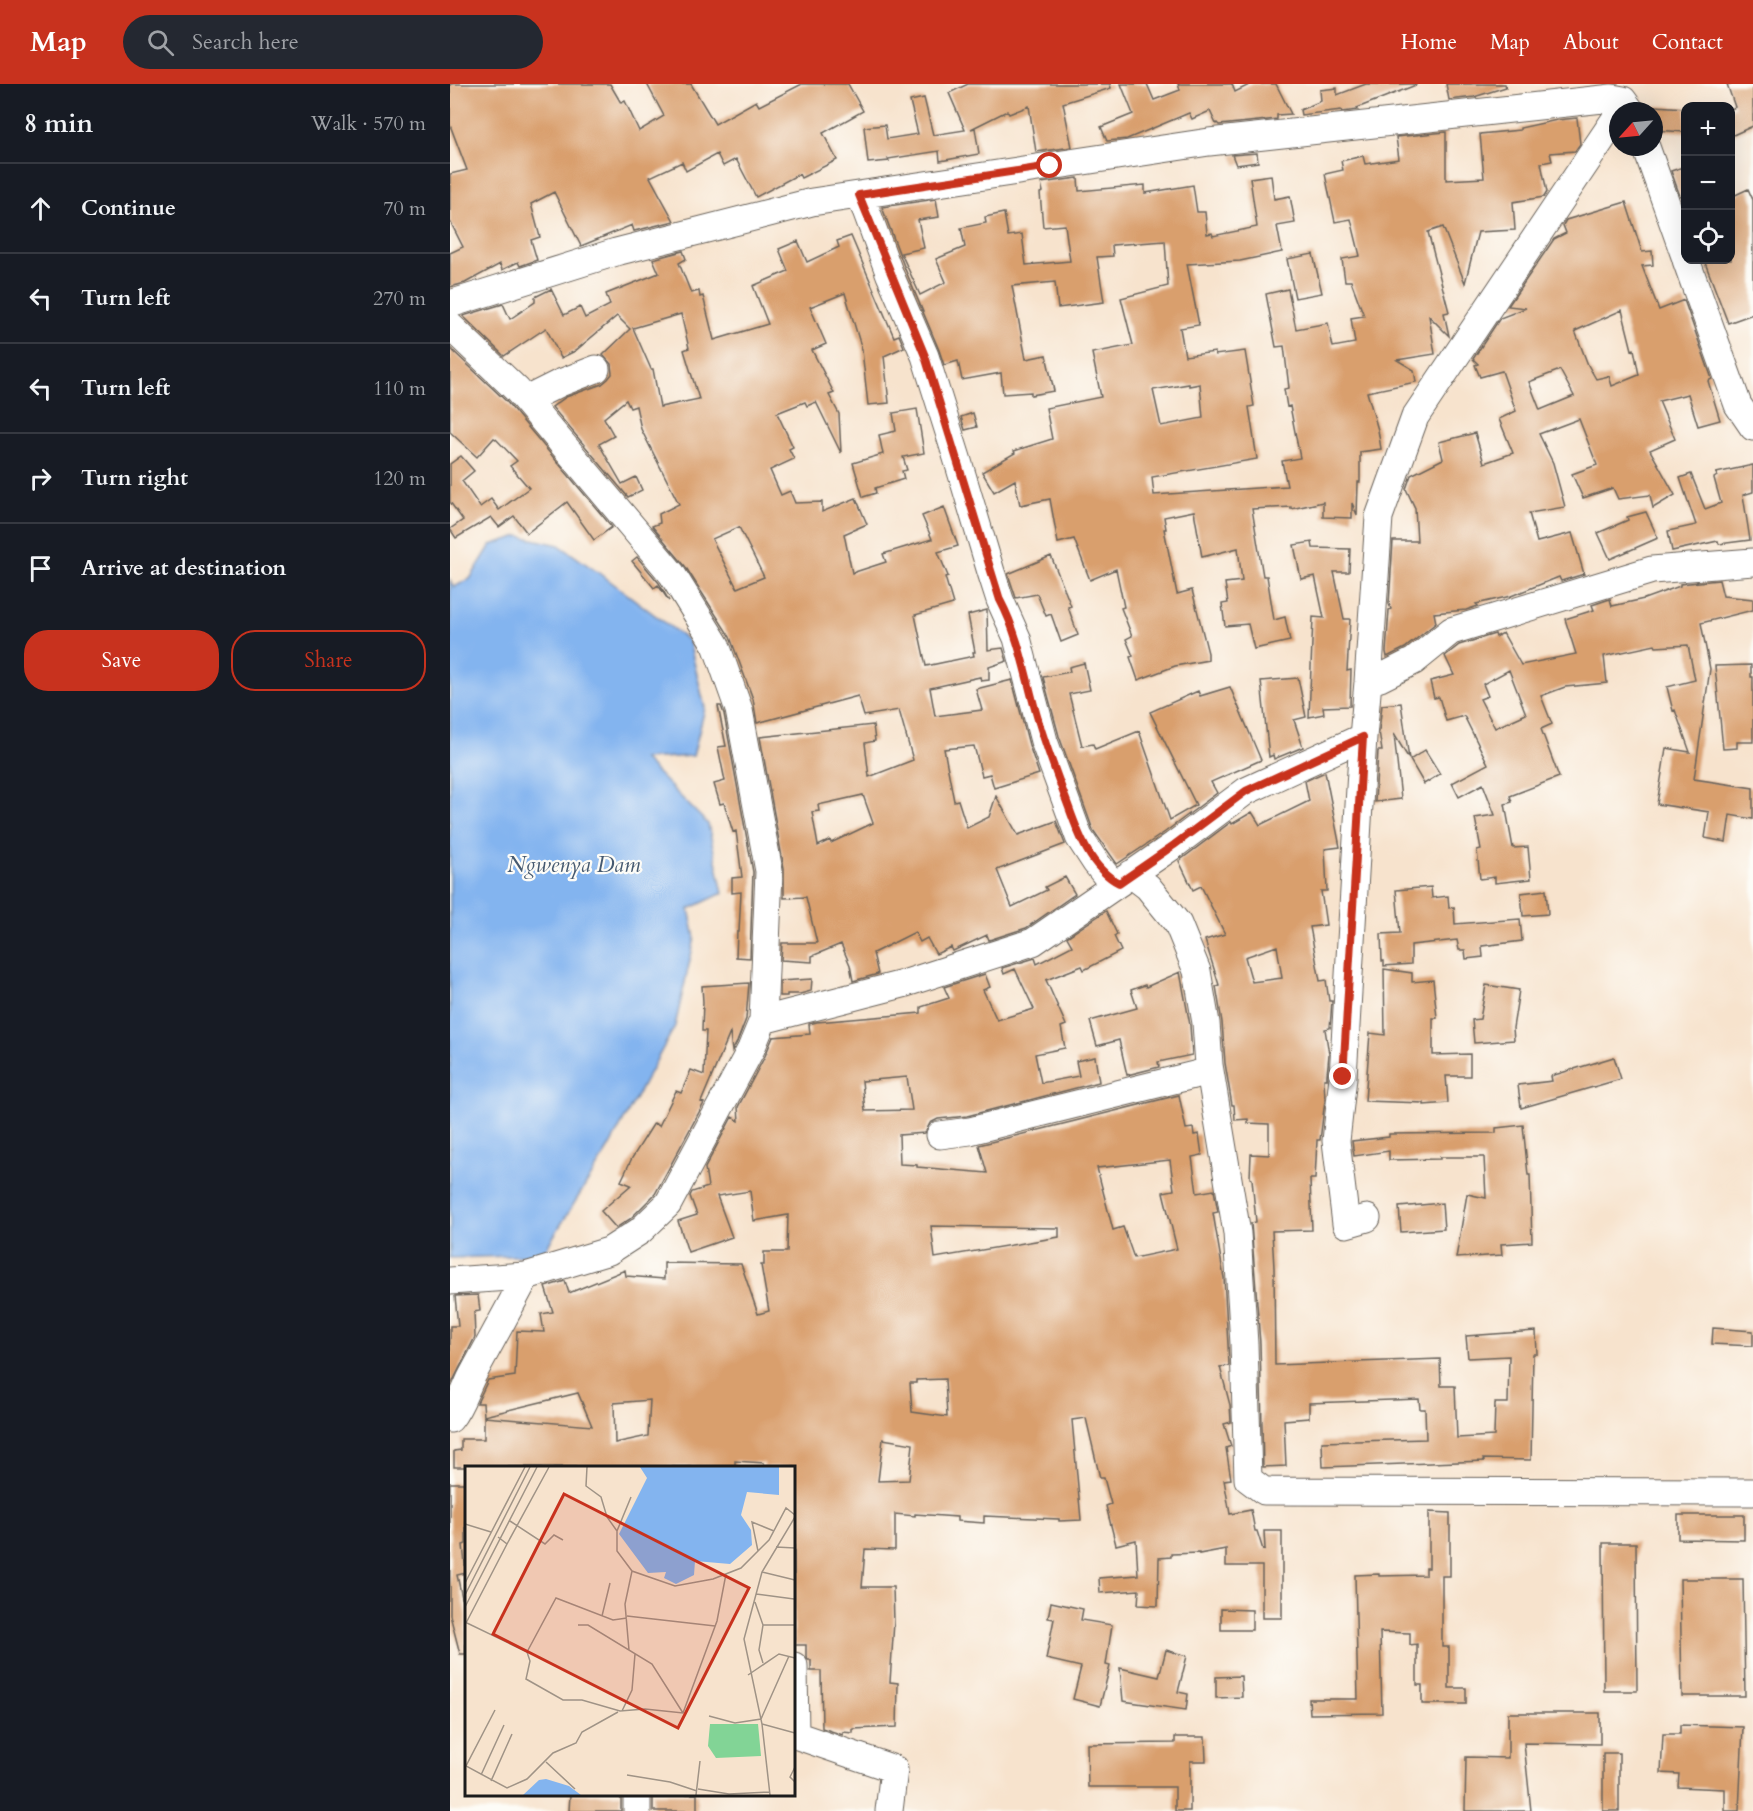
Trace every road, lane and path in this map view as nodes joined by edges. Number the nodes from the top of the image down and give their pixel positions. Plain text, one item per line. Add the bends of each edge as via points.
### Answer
1 (1616, 102) edge
2 (1609, 130) edge
3 (1649, 156) edge
4 (859, 195) junction
5 (1681, 245) edge
6 (1688, 264) edge
7 (450, 304) edge
8 (450, 326) edge
9 (596, 369) dead end
10 (526, 400) junction
11 (1753, 427) edge
12 (1753, 562) edge
13 (1368, 682) junction
14 (1363, 737) junction
15 (1125, 879) junction
16 (763, 1020) junction
17 (1210, 1071) junction
18 (940, 1135) dead end
19 (1367, 1218) dead end
20 (526, 1276) junction
21 (450, 1281) edge
22 (450, 1419) edge
23 (1753, 1492) edge
24 (795, 1735) edge
25 (889, 1811) edge

1 - 4 street via 1612,98 1209,142
2 - 13 street via 1415,417 1378,517
3 - 5 street
4 - 7 street via 812,202 616,252
4 - 15 street via 925,356 1000,600 1017,638 1044,741 1079,837 1108,878
6 - 11 street via 1738,405
8 - 10 street
9 - 10 street
10 - 16 street via 672,574 716,645 739,711 769,871
12 - 13 street via 1652,570 1451,631 1414,661
13 - 14 street
14 - 15 street via 1246,791
14 - 19 street via 1336,1141 1346,1224
15 - 16 street via 1033,942 903,984
15 - 17 street via 1148,887 1178,924 1197,971
16 - 20 street via 668,1204 640,1231 609,1251
17 - 18 street via 970,1131
17 - 23 street via 1237,1233 1248,1479 1264,1491
20 - 21 street
20 - 22 street
24 - 25 street via 894,1769

